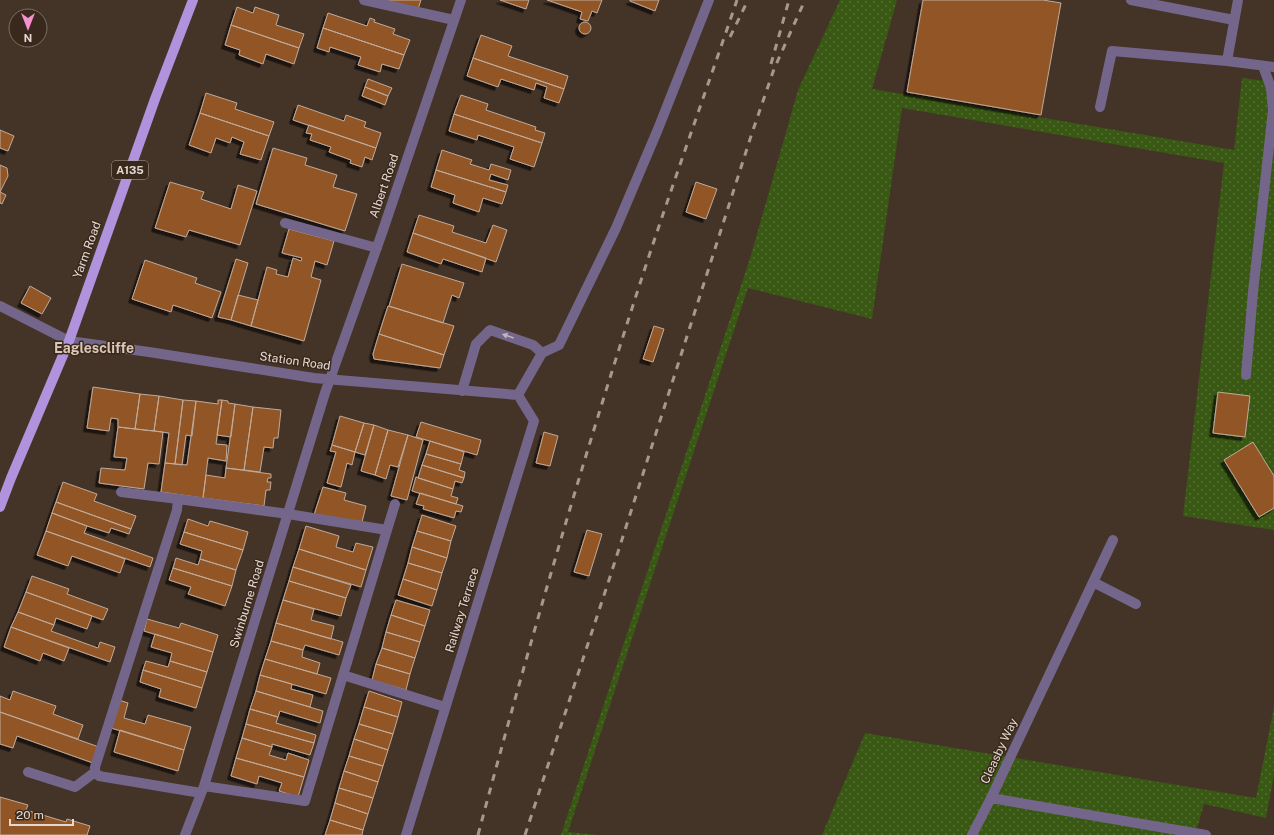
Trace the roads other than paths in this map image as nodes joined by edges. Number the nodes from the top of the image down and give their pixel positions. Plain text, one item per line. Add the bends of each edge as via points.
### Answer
1 (193, 0) edge
2 (364, 0) edge
3 (461, 0) edge
4 (709, 0) edge
5 (1131, 0) edge
6 (1238, 0) edge
7 (454, 20) junction
8 (1234, 20) junction
9 (1227, 61) junction
10 (1263, 66) junction
11 (1274, 67) edge
12 (1100, 107) dead end
13 (285, 223) dead end
14 (377, 248) junction
15 (0, 306) edge
16 (69, 341) junction
17 (542, 353) junction
18 (1246, 375) dead end
19 (330, 379) junction
20 (462, 391) junction
21 (518, 395) junction
22 (121, 492) dead end
23 (178, 499) junction
24 (395, 504) dead end
25 (0, 507) edge
26 (288, 514) junction
27 (387, 530) junction
28 (1113, 540) dead end
29 (1093, 582) junction
30 (1136, 604) dead end
31 (343, 675) junction
32 (445, 706) junction
33 (28, 772) dead end
34 (95, 772) junction
35 (203, 790) junction
36 (991, 798) junction
37 (186, 835) edge
38 (406, 835) edge
39 (972, 835) edge
40 (1206, 835) edge

1 - 16 main road, Yarm Road / A135
2 - 7 street
3 - 7 street, Albert Road
4 - 17 street via 616,228 559,345
5 - 8 street
6 - 8 street
7 - 14 street, Albert Road
8 - 9 street
9 - 10 street
9 - 12 street via 1112,51
10 - 11 street
10 - 18 street via 1272,88 1273,110
13 - 14 street
14 - 19 street, Albert Road
15 - 16 street, Station Road
16 - 19 street, Station Road
16 - 25 main road, Yarm Road / A135
17 -> 20 street via 533,345 490,330 476,344
17 - 21 street
19 - 20 street, Station Road
19 - 26 street, Swinburne Road
20 - 21 street, Station Road
21 - 32 street, Railway Terrace via 534,421
22 - 23 street
23 - 26 street
23 - 34 street via 177,510
24 - 27 street
26 - 27 street
26 - 35 street, Swinburne Road
27 - 31 street
28 - 29 street, Cleasby Way
29 - 30 street
29 - 36 street, Cleasby Way
31 - 32 street
31 - 35 street via 305,801
32 - 38 street, Railway Terrace
33 - 34 street via 75,787
34 - 35 street via 99,776
35 - 37 street, Swinburne Road
36 - 39 street
36 - 40 street, Cleasby Way

